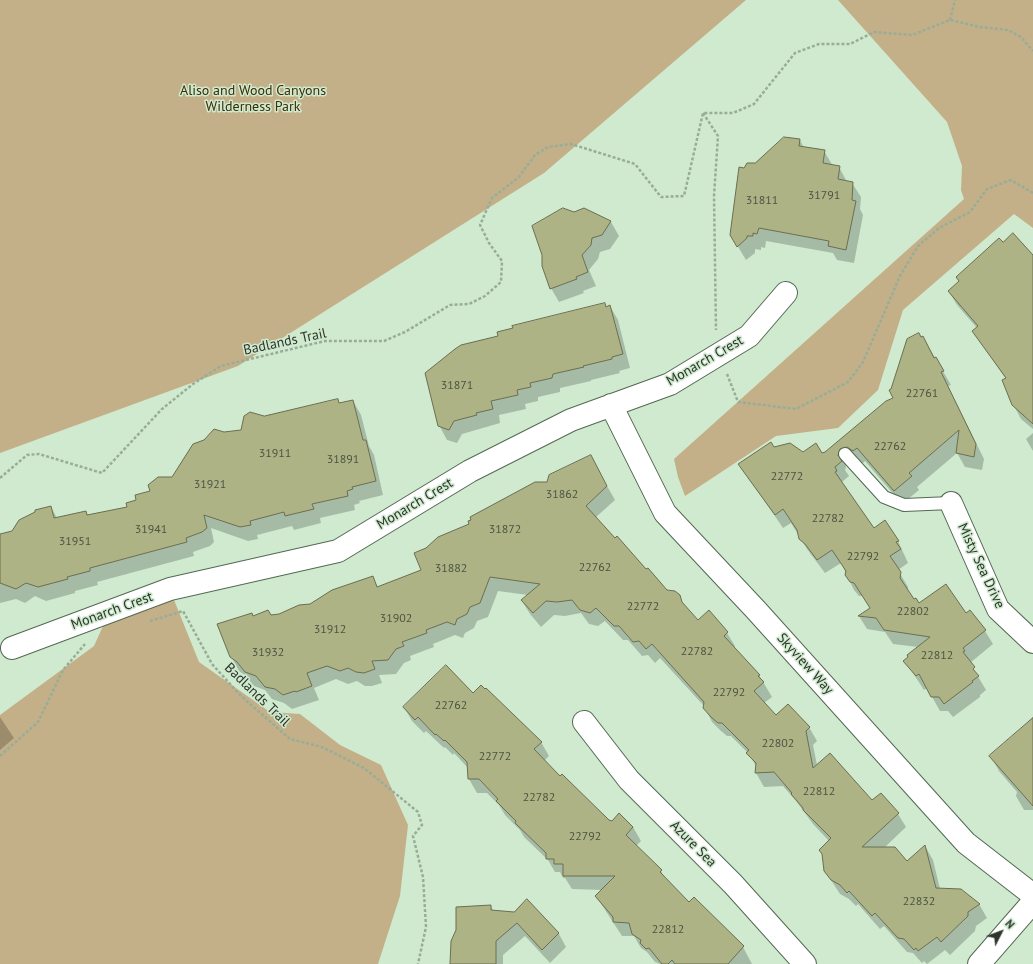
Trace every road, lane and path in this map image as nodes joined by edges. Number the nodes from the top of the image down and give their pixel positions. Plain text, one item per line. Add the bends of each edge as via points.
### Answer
1 (955, 0) edge
2 (950, 20) junction
3 (1033, 51) edge
4 (703, 113) junction
5 (1033, 193) edge
6 (786, 293) dead end
7 (719, 354) junction
8 (611, 405) junction
9 (845, 454) dead end
10 (0, 478) edge
11 (951, 503) joint
12 (147, 622) dead end
13 (89, 640) dead end
14 (1033, 642) edge
15 (12, 648) dead end
16 (584, 722) dead end
17 (0, 756) edge
18 (1033, 895) edge
19 (1033, 902) edge
20 (418, 964) edge
21 (805, 964) edge
22 (978, 964) edge

1 - 2 path
2 - 3 path via 1008,30 1021,37
2 - 4 path via 912,35 874,32 850,44 819,44 795,53 754,104 733,113
4 - 7 path via 718,136 714,196 716,323
4 - 10 path, Badlands Trail via 684,196 661,197 635,164 570,144 548,147 535,155 518,177 492,198 480,225 502,261 501,282 485,296 469,304 450,305 405,332 384,341 325,341 221,366 162,409 102,473 39,454 27,455
5 - 7 path via 1011,180 987,189 970,212 938,228 918,246 900,276 863,362 852,377 848,382 796,409 738,402
6 - 7 street, Monarch Crest via 749,336
7 - 8 street, Monarch Crest via 670,384
8 - 15 street, Monarch Crest via 571,420 470,471 338,550 170,589
8 - 18 street, Skyview Way via 665,513 966,843
9 - 11 lane via 884,497 904,505
11 - 14 street, Misty Sea Drive via 998,609
12 - 20 path, Badlands Trail via 183,611 212,664 240,695 290,739 322,746 364,768 418,812 422,825 413,836 423,877 426,927
13 - 17 path via 63,670 38,722
16 - 21 street, Azure Sea via 630,780 734,884
19 - 22 street

